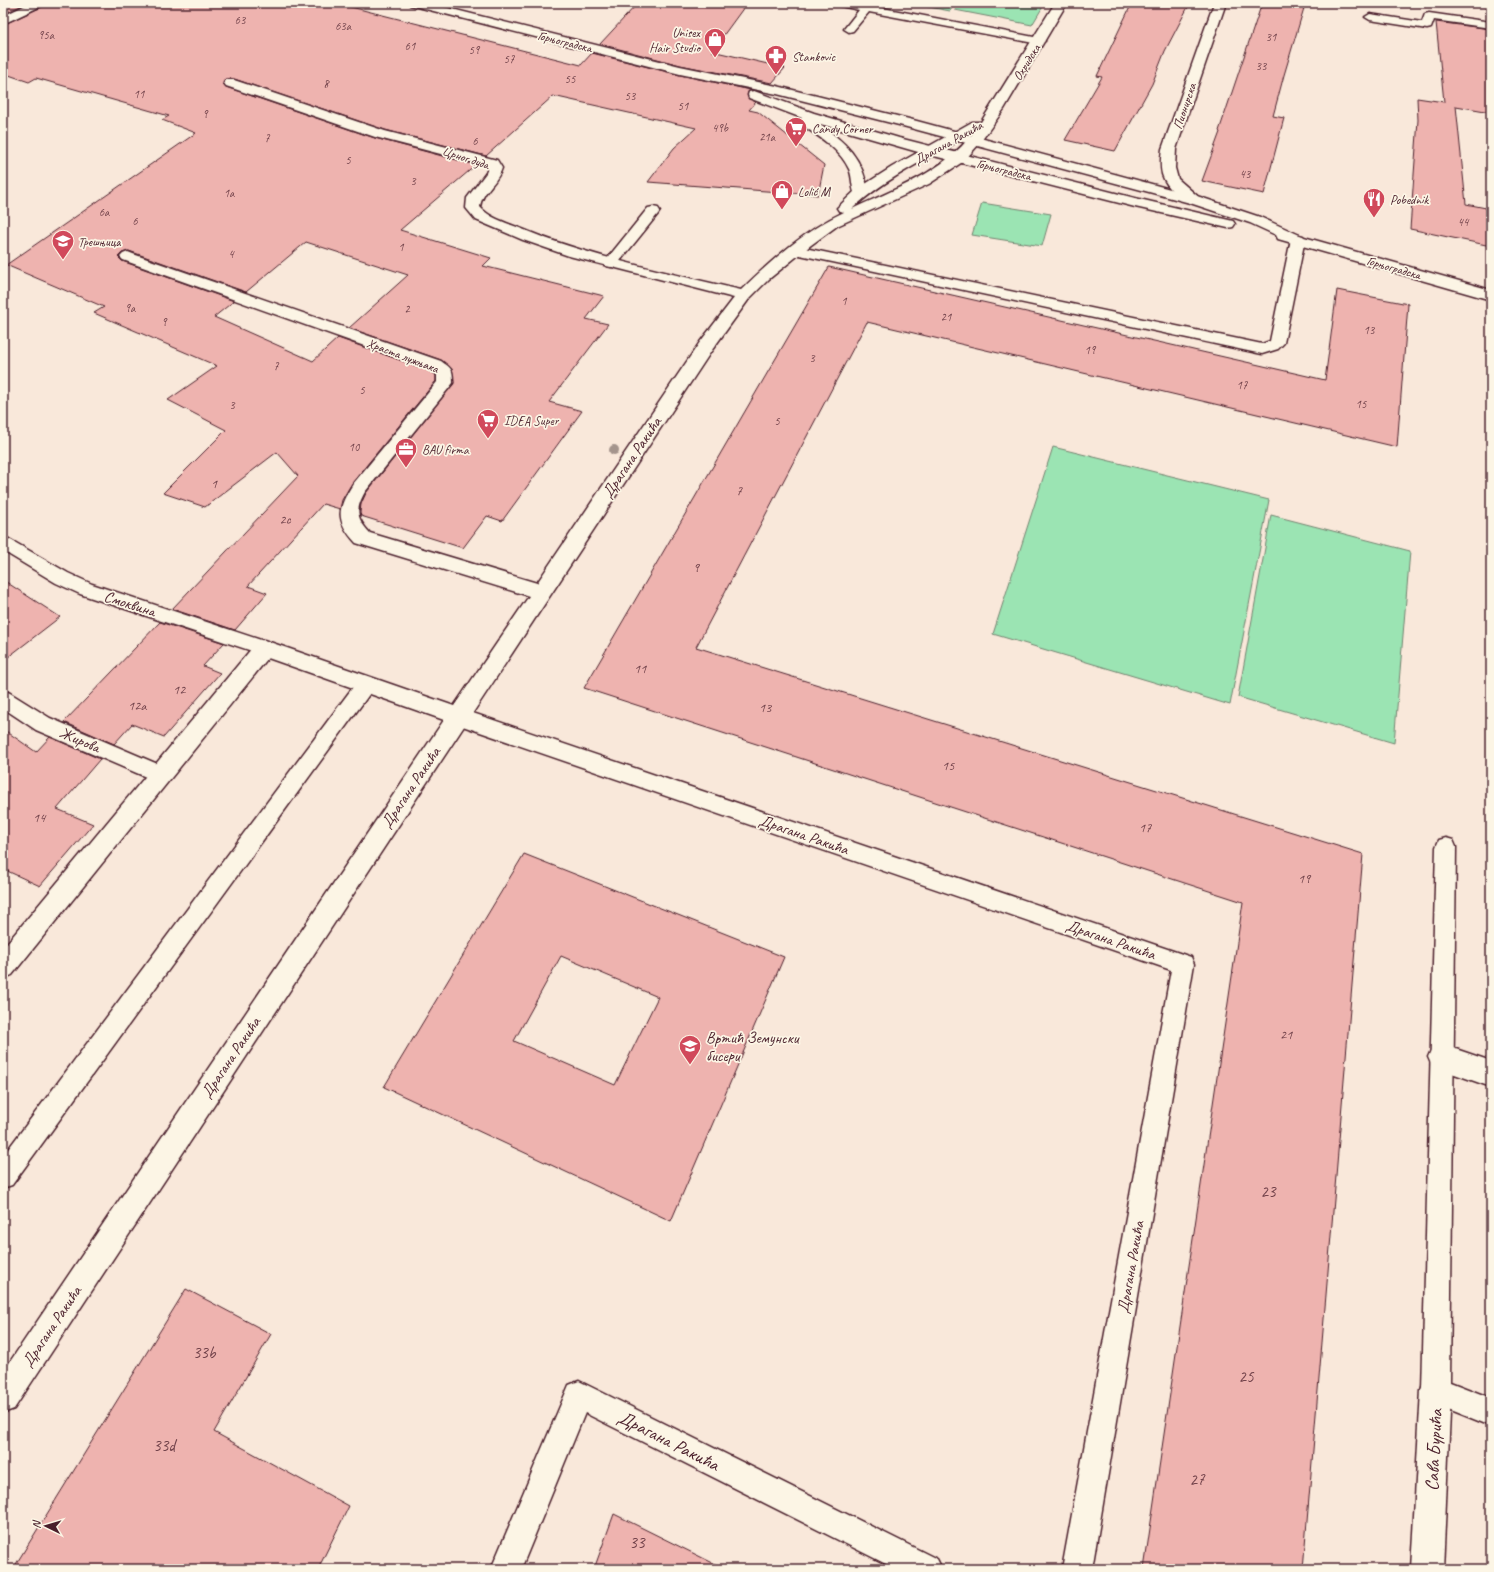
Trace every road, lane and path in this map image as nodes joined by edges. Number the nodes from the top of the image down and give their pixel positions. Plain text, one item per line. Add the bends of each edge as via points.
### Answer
1 (39, 3) edge
2 (414, 3) edge
3 (840, 3) edge
4 (1061, 3) edge
5 (1220, 3) edge
6 (866, 8) junction
7 (1370, 17) dead end
8 (3, 20) edge
9 (1491, 25) edge
10 (849, 29) dead end
11 (1039, 41) junction
12 (716, 79) junction
13 (230, 83) dead end
14 (791, 111) junction
15 (988, 119) junction
16 (956, 136) junction
17 (974, 141) junction
18 (932, 151) junction
19 (959, 158) junction
20 (861, 193) junction
21 (1195, 200) junction
22 (653, 211) dead end
23 (832, 223) junction
24 (1298, 239) junction
25 (795, 250) junction
26 (128, 257) dead end
27 (611, 263) junction
28 (1491, 295) edge
29 (744, 296) junction
30 (3, 543) edge
31 (541, 592) junction
32 (264, 648) junction
33 (366, 684) junction
34 (3, 698) edge
35 (458, 716) junction
36 (160, 774) junction
37 (1446, 847) dead end
38 (3, 967) edge
39 (1442, 1057) junction
40 (1491, 1074) edge
41 (3, 1176) edge
42 (1436, 1390) junction
43 (3, 1398) edge
44 (1491, 1412) edge
45 (506, 1569) edge
46 (927, 1569) edge
47 (1077, 1569) edge
48 (1427, 1569) edge

1 - 8 street
2 - 12 street, Горњоградска
3 - 6 lane
4 - 11 street, Охридска
5 - 21 street, Пионирска via 1169,149 1167,165 1172,183
6 - 10 lane
6 - 11 lane
7 - 9 lane via 1427,26 1429,16
11 - 15 street, Охридска via 997,109
12 - 14 street, Горњоградска
12 - 16 street, Горњоградска via 777,90
13 - 27 street, Црног дуда via 380,134 492,162 495,168 493,174 474,198 473,208 481,217 574,253
14 - 18 street, Горњоградска
14 - 20 street via 834,141 853,160 859,172
15 - 16 street, Драгана Ракића
15 - 17 street, Драгана Ракића
16 - 17 street, Горњоградска
16 - 18 street, Драгана Ракића
17 - 19 street, Драгана Ракића
17 - 21 street, Горњоградска
18 - 19 street, Горњоградска
18 - 20 street, Драгана Ракића
19 - 23 street, Драгана Ракића via 924,181
19 - 24 street, Горњоградска via 1142,205
20 - 23 street, Драгана Ракића via 848,203
21 - 24 street, Горњоградска via 1255,220
22 - 27 lane
23 - 25 street, Драгана Ракића
24 - 25 lane via 1277,343 1262,348
24 - 28 street, Горњоградска
25 - 29 street, Драгана Ракића
26 - 31 street, Храста лужњака via 435,365 445,372 445,383 351,500 350,522 363,538
27 - 29 street, Црног дуда
29 - 31 street, Драгана Ракића via 706,346
30 - 32 lane, Смоквина via 62,578 86,589
31 - 35 street, Драгана Ракића
32 - 33 street
32 - 36 street
33 - 35 street
33 - 41 lane
34 - 36 lane, Жирова via 43,724
35 - 43 street, Драгана Ракића
35 - 47 lane, Драгана Ракића via 1183,964
36 - 38 street
37 - 39 lane
39 - 40 street
39 - 42 lane
42 - 44 lane, Сава Бурића
42 - 48 street, Сава Бурића
45 - 46 lane, Драгана Ракића via 578,1395

